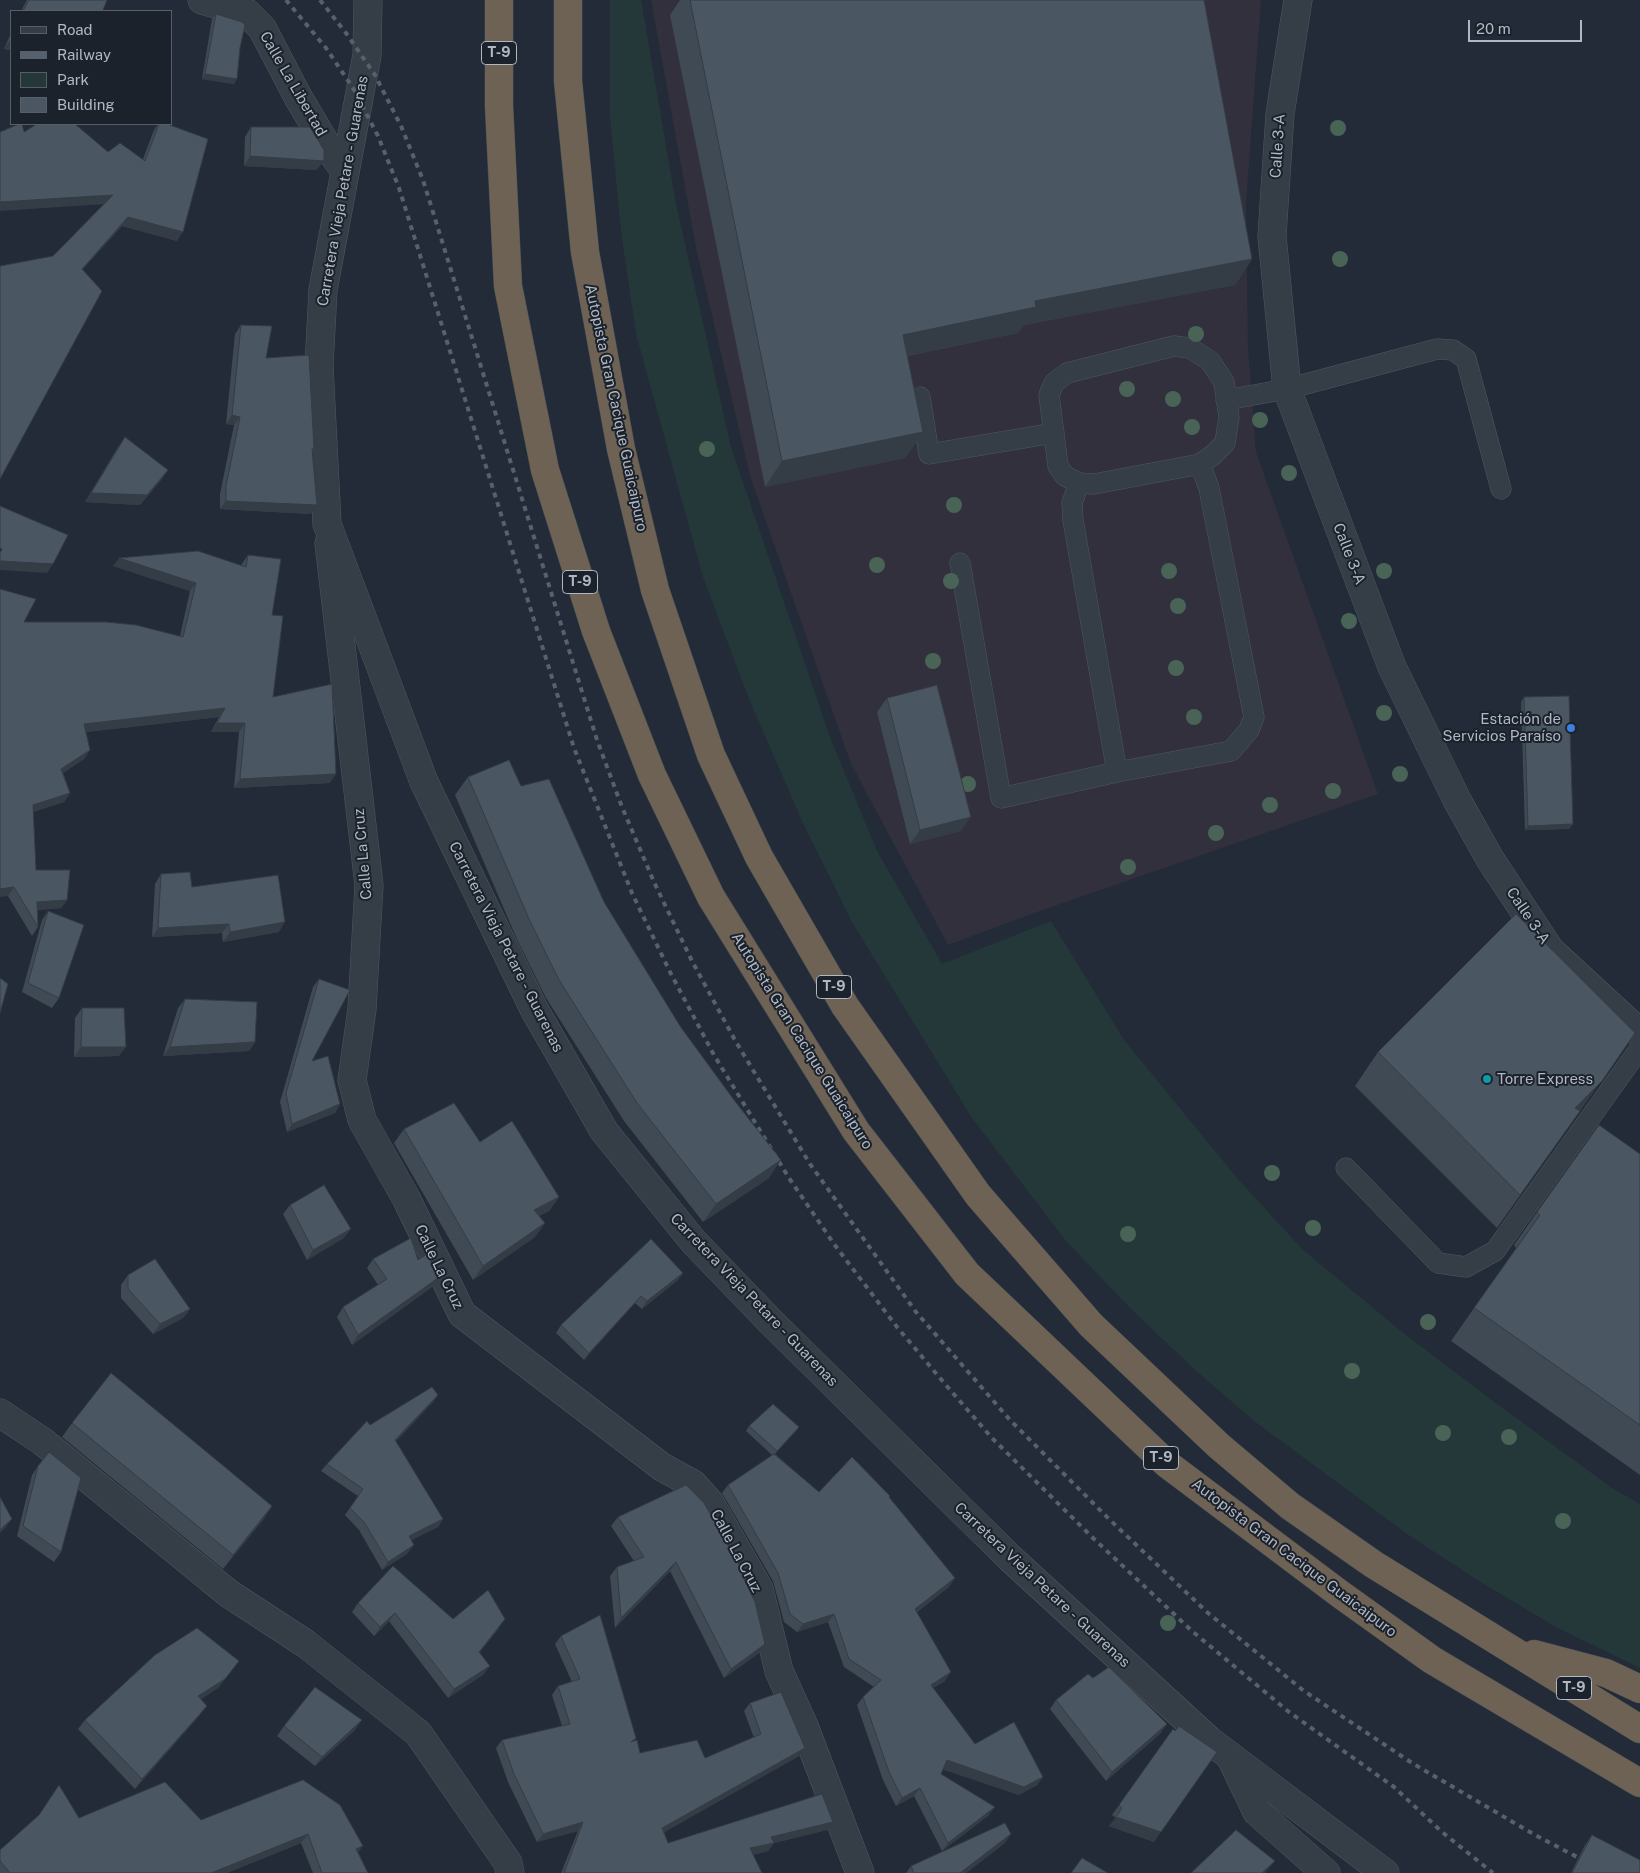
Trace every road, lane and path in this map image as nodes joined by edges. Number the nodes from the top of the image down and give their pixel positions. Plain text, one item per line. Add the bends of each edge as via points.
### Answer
1 (202, 0) edge
2 (368, 0) edge
3 (499, 0) edge
4 (568, 0) edge
5 (1298, 0) edge
6 (345, 171) junction
7 (1287, 390) junction
8 (920, 397) dead end
9 (1226, 400) junction
10 (1054, 433) junction
11 (1200, 464) junction
12 (1079, 483) junction
13 (1501, 489) dead end
14 (327, 524) junction
15 (960, 563) dead end
16 (1117, 772) junction
17 (1640, 1033) edge
18 (1640, 1048) edge
19 (1346, 1168) dead end
20 (0, 1413) edge
21 (1508, 1647) junction
22 (1640, 1689) edge
23 (1640, 1729) edge
24 (1230, 1756) junction
25 (1640, 1783) edge
26 (510, 1873) edge
27 (860, 1873) edge
28 (1326, 1873) edge
29 (1385, 1873) edge

1 - 6 street, Calle La Libertad via 247,13 262,28 298,97
2 - 6 street, Carretera Vieja Petare - Guarenas via 367,55
3 - 25 highway, Autopista Gran Cacique Guaicaipuro / T-9 via 499,106 508,286 545,470 596,631 652,775 711,897 856,1131 967,1274 1167,1464 1432,1660
4 - 21 highway, Autopista Gran Cacique Guaicaipuro / T-9 via 568,81 585,252 621,449 655,590 711,755 759,857 845,1006 978,1195 1091,1325 1219,1446 1290,1506 1373,1564
5 - 7 street, Calle 3-A via 1280,114 1272,236
6 - 14 street, Carretera Vieja Petare - Guarenas via 323,290 319,351
7 - 9 lane
7 - 13 lane via 1437,349 1453,350 1466,359
7 - 17 street, Calle 3-A via 1392,667 1462,808 1490,859 1550,950
8 - 10 lane via 929,454
9 - 10 lane via 1224,382 1210,361 1190,348 1174,346 1067,373 1054,383 1049,395
9 - 11 lane via 1229,417 1225,443
10 - 12 lane via 1058,466 1065,476
11 - 12 lane via 1094,484
11 - 16 lane via 1209,488 1254,717 1249,730 1231,751
12 - 16 lane via 1072,503 1073,520
14 - 24 street, Carretera Vieja Petare - Guarenas via 424,782 534,1009 604,1131 693,1241 770,1321 1010,1558
14 - 27 street, Calle La Cruz via 369,886 362,1009 352,1080 362,1120 406,1198 462,1314 662,1467 694,1484 710,1503 759,1589 779,1671 804,1726
15 - 16 lane via 1001,798
18 - 19 lane via 1495,1251 1466,1267 1438,1263
20 - 26 street via 42,1441 228,1593 306,1644 418,1733 508,1864
21 - 22 highway via 1606,1672
21 - 23 highway, Autopista Gran Cacique Guaicaipuro / T-9
24 - 28 street via 1257,1812
24 - 29 street, Carretera Vieja Petare - Guarenas

